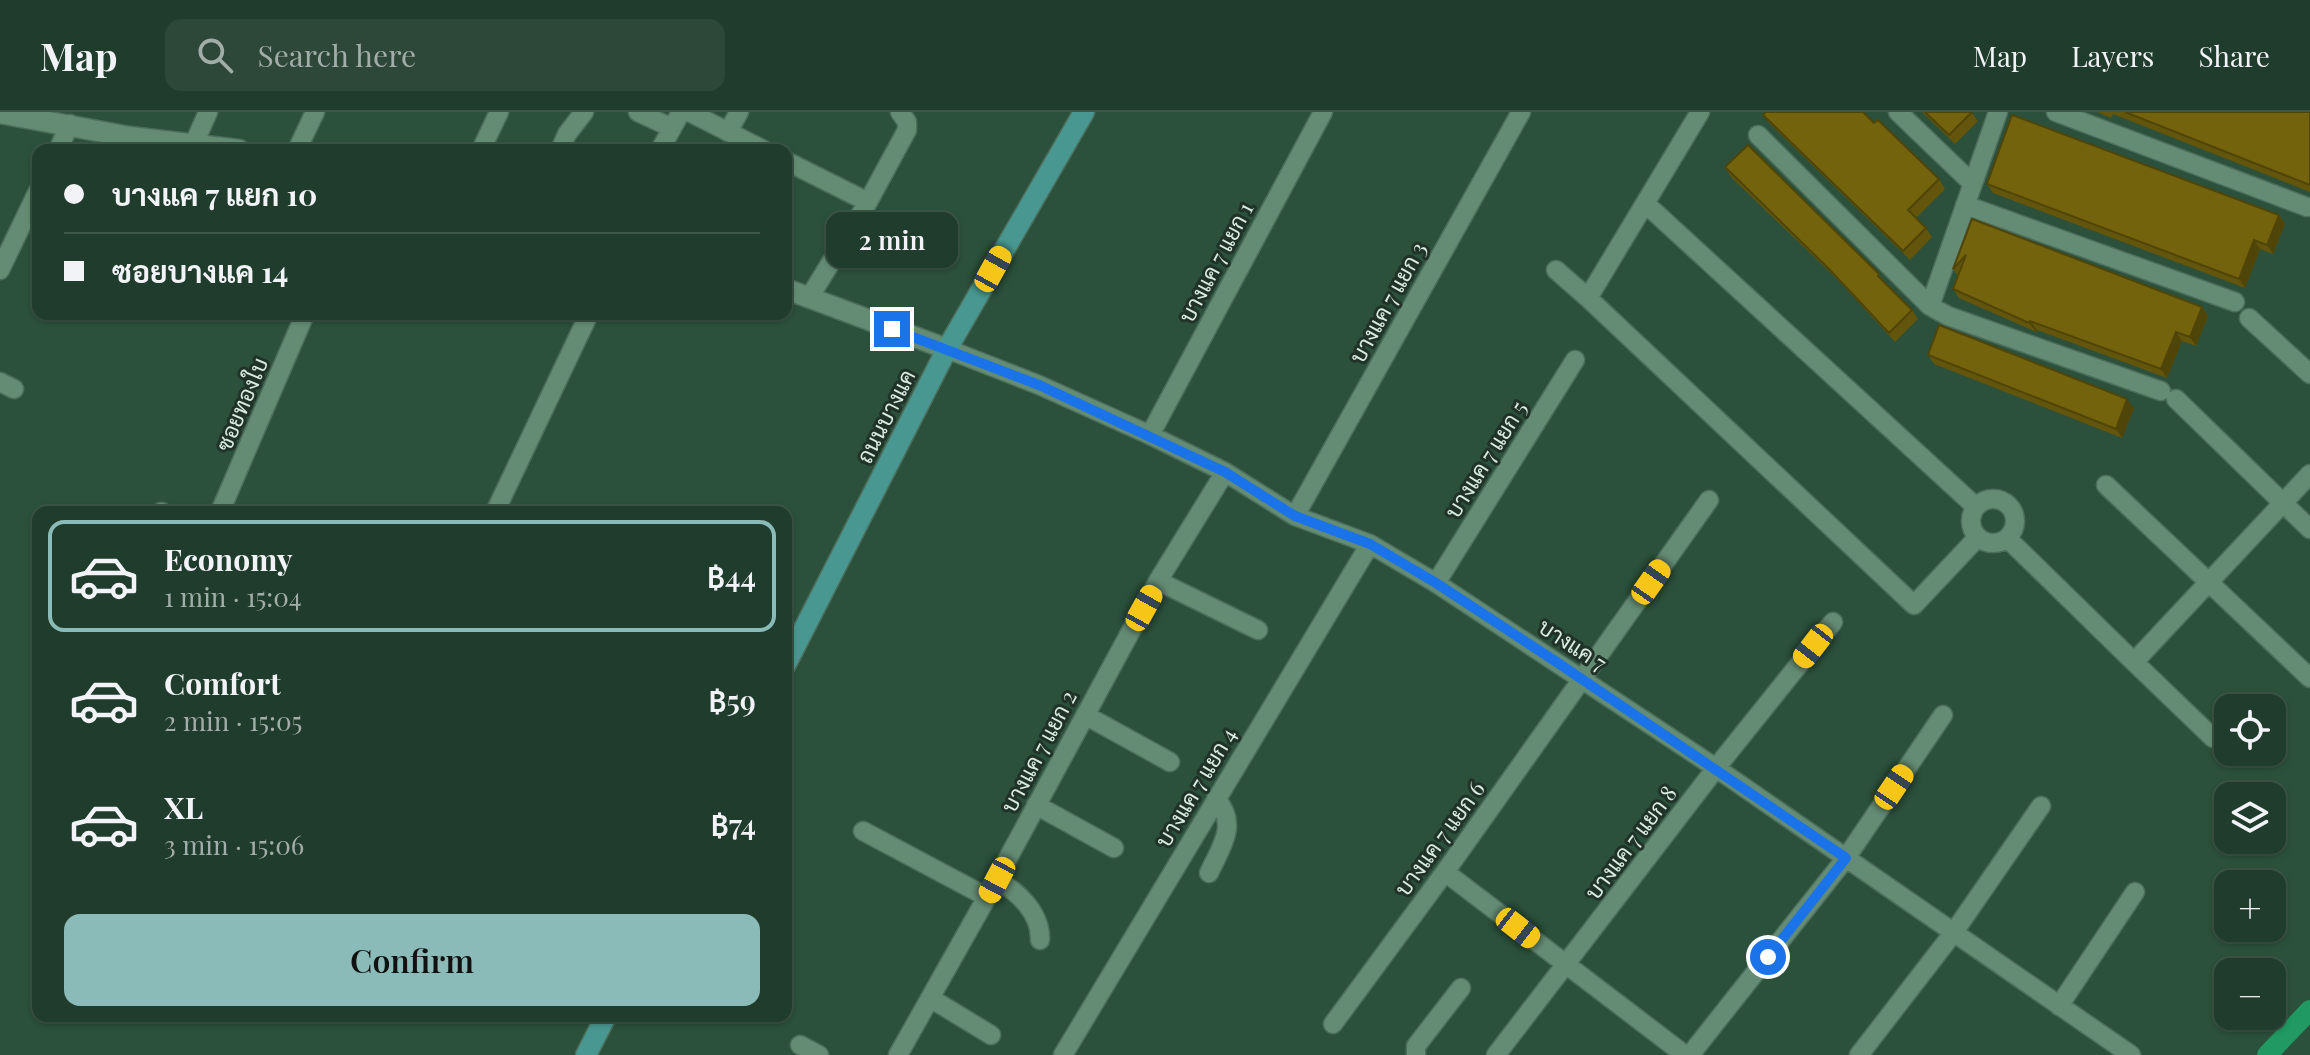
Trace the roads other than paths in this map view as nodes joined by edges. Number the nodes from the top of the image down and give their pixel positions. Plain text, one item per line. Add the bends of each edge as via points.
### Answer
1 (208, 112) edge
2 (315, 112) edge
3 (499, 112) edge
4 (584, 112) edge
5 (638, 112) edge
6 (689, 112) edge
7 (739, 112) edge
8 (900, 112) edge
9 (1084, 112) edge
10 (1323, 112) edge
11 (1521, 112) edge
12 (1700, 112) edge
13 (1898, 112) edge
14 (1998, 112) edge
15 (2056, 112) edge
16 (0, 113) edge
17 (677, 120) edge
18 (70, 124) junction
19 (728, 132) junction
20 (1758, 135) dead end
21 (61, 144) edge
22 (182, 144) edge
23 (194, 144) edge
24 (300, 144) edge
25 (484, 144) edge
26 (563, 144) edge
27 (663, 144) edge
28 (752, 144) edge
29 (792, 164) edge
30 (1973, 184) junction
31 (868, 202) junction
32 (32, 203) edge
33 (1647, 205) junction
34 (1965, 205) junction
35 (2307, 207) dead end
36 (0, 270) edge
37 (1556, 270) dead end
38 (792, 291) edge
39 (809, 298) junction
40 (1588, 298) junction
41 (2235, 302) dead end
42 (1930, 306) junction
43 (2249, 318) dead end
44 (302, 320) edge
45 (586, 320) edge
46 (947, 349) junction
47 (1575, 360) dead end
48 (2310, 374) edge
49 (1150, 435) junction
50 (1225, 472) junction
51 (2310, 474) edge
52 (2106, 485) dead end
53 (1709, 500) dead end
54 (2283, 503) junction
55 (223, 506) edge
56 (498, 506) edge
57 (1976, 507) junction
58 (1295, 516) junction
59 (2310, 529) edge
60 (1978, 537) junction
61 (2007, 538) junction
62 (1370, 544) junction
63 (1158, 581) junction
64 (2208, 581) junction
65 (1436, 583) junction
66 (1833, 622) dead end
67 (1258, 630) dead end
68 (792, 652) edge
69 (2134, 662) junction
70 (2310, 678) edge
71 (1582, 679) junction
72 (1085, 715) junction
73 (1943, 715) dead end
74 (2213, 738) dead end
75 (1170, 762) dead end
76 (1716, 768) junction
77 (1216, 799) junction
78 (1036, 805) junction
79 (2041, 806) dead end
80 (863, 831) dead end
81 (1114, 848) dead end
82 (1846, 858) junction
83 (1445, 872) junction
84 (1209, 873) dead end
85 (997, 880) junction
86 (2135, 892) dead end
87 (987, 897) junction
88 (1954, 932) junction
89 (1040, 940) dead end
90 (1566, 966) junction
91 (1461, 988) dead end
92 (930, 998) junction
93 (2059, 1006) junction
94 (603, 1022) edge
95 (1333, 1024) dead end
96 (991, 1035) dead end
97 (800, 1045) dead end
98 (586, 1055) edge
99 (819, 1055) edge
100 (898, 1055) edge
101 (1063, 1055) edge
102 (1416, 1055) edge
103 (1496, 1055) edge
104 (1687, 1055) edge
105 (1859, 1055) edge
106 (2131, 1055) edge

1 - 23 street
2 - 24 street
3 - 25 street
4 - 26 street
5 - 17 street
6 - 19 street
7 - 19 street
8 - 31 street via 907,130
9 - 46 main road, ถนนบางแค
10 - 49 street, บางแค 7 แยก 1
11 - 58 street, บางแค 7 แยก 3
12 - 33 street
13 - 30 street
14 - 30 street
15 - 35 street
16 - 18 street
17 - 27 street
18 - 21 street
18 - 22 street
19 - 28 street
20 - 42 street
29 - 31 street
30 - 34 street
31 - 39 street
32 - 36 street
33 - 40 street
33 - 57 street
34 - 41 street
34 - 42 street
37 - 40 street
38 - 39 street
39 - 46 street
40 - 60 street via 1914,605
42 - 54 street via 2168,395
43 - 48 street
44 - 55 street, ซอยทองใบ
45 - 56 street
46 - 49 street, บางแค 7
46 - 68 main road, ถนนบางแค
47 - 65 street, บางแค 7 แยก 5
49 - 50 street, บางแค 7
50 - 58 street, บางแค 7
50 - 63 street, บางแค 7 แยก 2
51 - 54 street
52 - 64 street
53 - 71 street, บางแค 7 แยก 6
54 - 59 street
54 - 64 street
57 - 60 street via 1971,526
57 - 61 street via 1988,500 2008,506 2014,518
58 - 62 street, บางแค 7
60 - 61 street via 1989,543
61 - 69 street
62 - 65 street, บางแค 7
62 - 77 street, บางแค 7 แยก 4
63 - 67 street
63 - 72 street, บางแค 7 แยก 2
64 - 69 street
64 - 70 street
65 - 71 street, บางแค 7
66 - 76 street, บางแค 7 แยก 8
69 - 74 street
71 - 76 street, บางแค 7
71 - 83 street, บางแค 7 แยก 6
72 - 75 street
72 - 78 street, บางแค 7 แยก 2
73 - 82 street
76 - 82 street, บางแค 7
76 - 90 street, บางแค 7 แยก 8
77 - 84 street via 1228,827
77 - 101 street, บางแค 7 แยก 4
78 - 81 street
78 - 85 street, บางแค 7 แยก 2
79 - 88 street
80 - 87 street
82 - 88 street, บางแค 7
82 - 104 street
83 - 90 street
83 - 95 street, บางแค 7 แยก 6
85 - 87 street, บางแค 7 แยก 2
85 - 89 street via 1028,906 1041,930
86 - 93 street
87 - 92 street, บางแค 7 แยก 2
88 - 93 street, บางแค 7
88 - 105 street
90 - 103 street, บางแค 7 แยก 8
90 - 104 street
91 - 102 street via 1416,1046
92 - 96 street
92 - 100 street, บางแค 7 แยก 2
93 - 106 street, บางแค 7
94 - 98 main road
97 - 99 street

